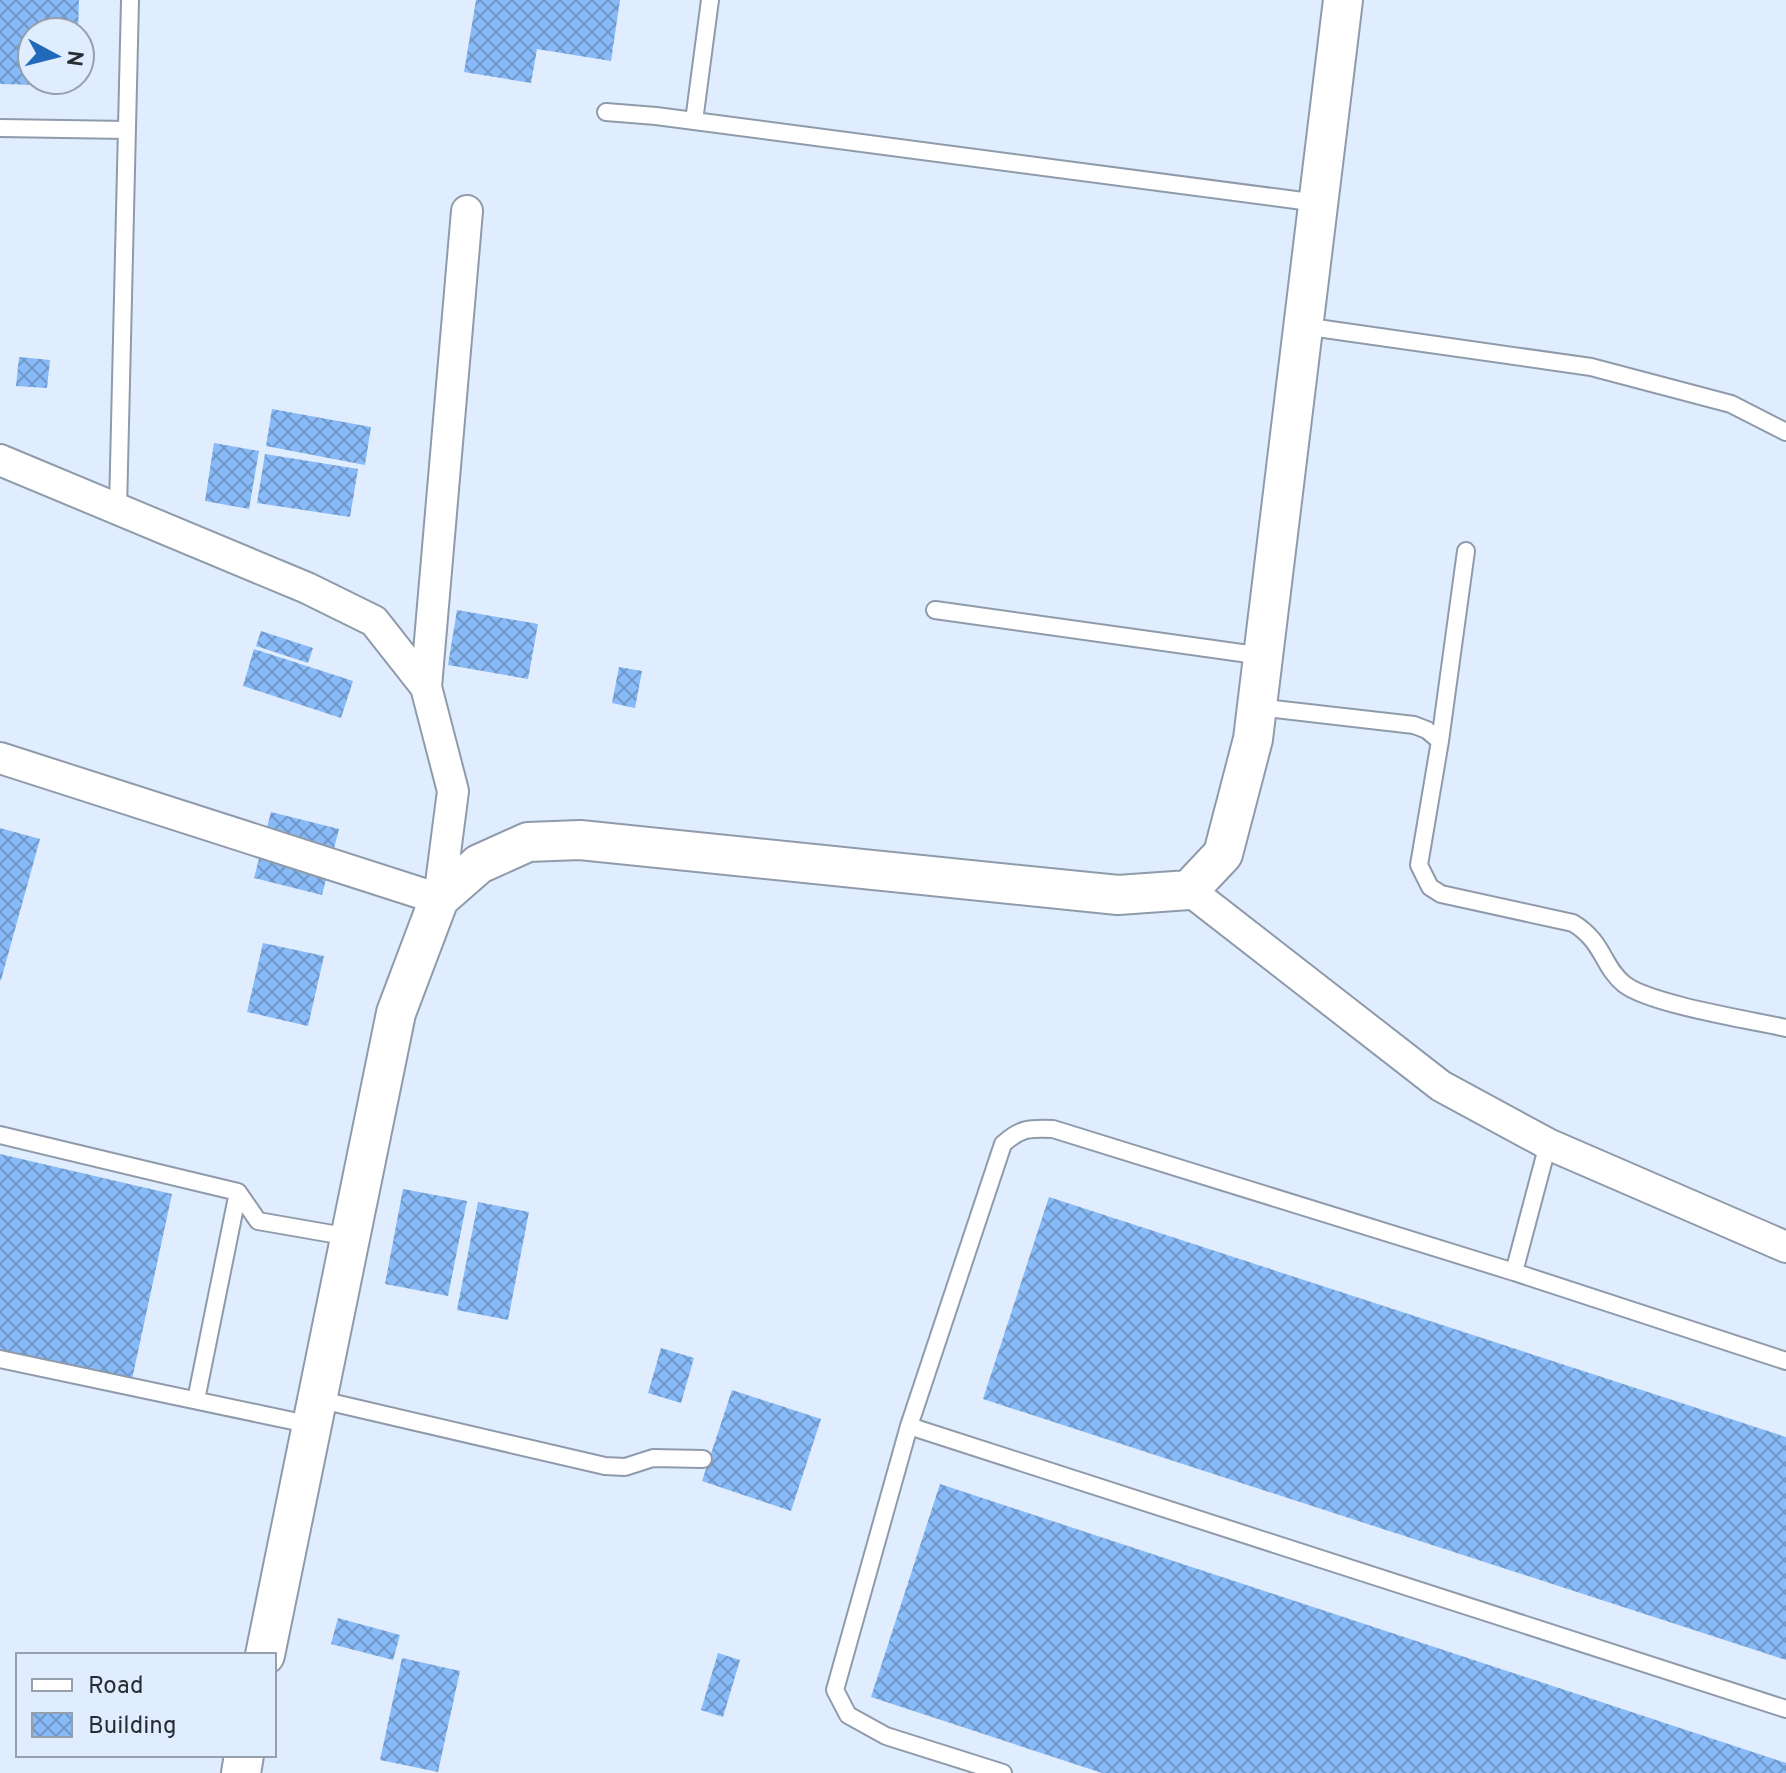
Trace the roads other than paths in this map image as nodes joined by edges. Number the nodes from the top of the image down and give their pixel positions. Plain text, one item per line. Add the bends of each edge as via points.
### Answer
1 (130, 0) edge
2 (710, 0) edge
3 (1343, 0) edge
4 (606, 112) dead end
5 (694, 121) junction
6 (0, 128) edge
7 (127, 130) junction
8 (1318, 203) junction
9 (467, 211) dead end
10 (1303, 326) junction
11 (1786, 432) edge
12 (0, 460) edge
13 (118, 509) junction
14 (1466, 551) dead end
15 (935, 610) dead end
16 (1263, 656) junction
17 (426, 687) junction
18 (1257, 707) junction
19 (1440, 741) junction
20 (0, 758) edge
21 (1189, 890) junction
22 (439, 899) junction
23 (1786, 1028) edge
24 (0, 1135) edge
25 (1548, 1144) junction
26 (238, 1192) junction
27 (350, 1237) junction
28 (1786, 1247) edge
29 (1514, 1272) junction
30 (0, 1359) edge
31 (1786, 1361) edge
32 (196, 1400) junction
33 (314, 1412) junction
34 (909, 1426) junction
35 (703, 1459) dead end
36 (265, 1653) edge
37 (1786, 1709) edge
38 (1003, 1773) edge

1 - 7 lane
2 - 5 lane
3 - 8 street
4 - 5 lane
5 - 8 lane
6 - 7 lane
7 - 13 lane
8 - 10 street
9 - 17 street
10 - 11 lane via 1591,367 1731,404
10 - 16 street
12 - 13 street
13 - 17 street via 374,621
14 - 19 lane
15 - 16 lane
16 - 18 street
17 - 22 street via 453,791
18 - 19 lane via 1414,725
18 - 21 street via 1223,854
19 - 23 lane via 1419,865 1430,887 1441,894 1573,923 1597,942 1621,982 1632,990
20 - 22 street
21 - 22 street via 1118,895 580,840 528,842 479,864
21 - 25 street via 1441,1086
22 - 27 street via 396,1013
24 - 26 lane
25 - 28 street
25 - 29 lane
26 - 27 lane via 258,1221
26 - 32 lane
27 - 33 street
29 - 31 lane
29 - 34 lane via 1053,1129 1017,1131 1003,1144
30 - 32 lane
32 - 33 lane
33 - 35 lane via 605,1466 625,1467 653,1458
33 - 36 street
34 - 37 lane
34 - 38 lane via 835,1690 848,1715 886,1736

